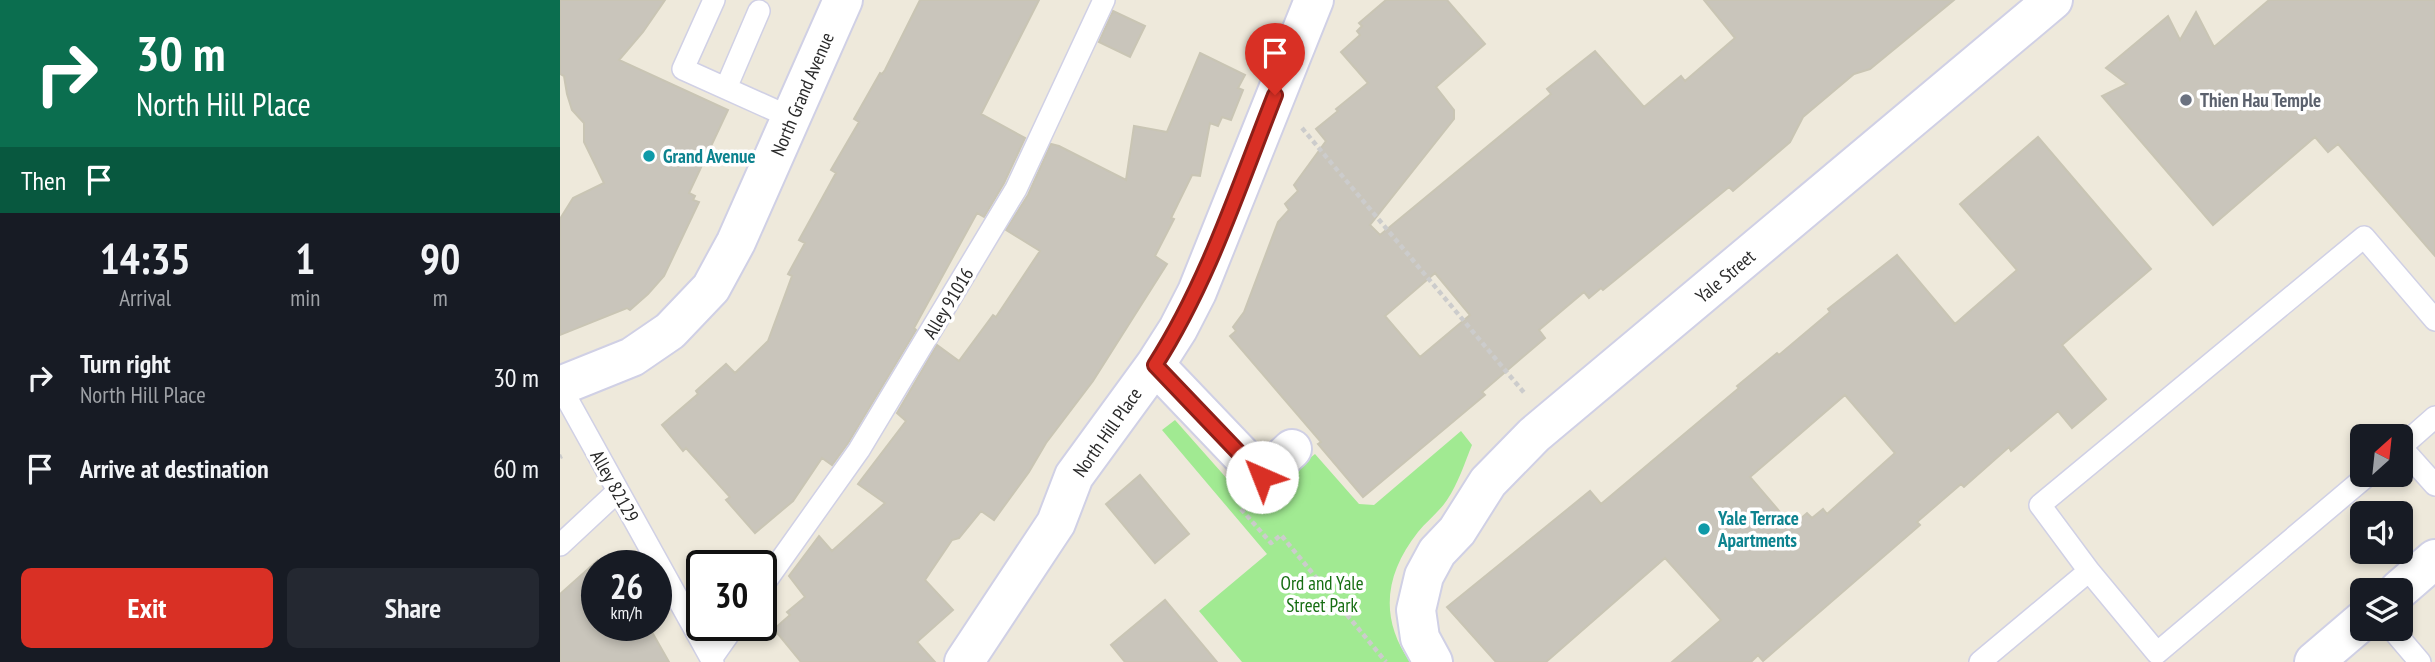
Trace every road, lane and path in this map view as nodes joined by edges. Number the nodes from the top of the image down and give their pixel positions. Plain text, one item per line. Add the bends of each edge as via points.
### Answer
1 (714, 0) edge
2 (1104, 0) edge
3 (1314, 0) edge
4 (2053, 0) edge
5 (834, 3) edge
6 (759, 11) dead end
7 (726, 88) junction
8 (1275, 95) junction
9 (792, 118) junction
10 (2435, 320) edge
11 (1155, 365) junction
12 (560, 386) edge
13 (2435, 417) edge
14 (1549, 423) junction
15 (2413, 436) edge
16 (1292, 449) dead end
17 (2413, 460) edge
18 (2435, 485) edge
19 (2354, 487) edge
20 (618, 491) junction
21 (1250, 519) dead end
22 (560, 545) edge
23 (2435, 559) edge
24 (777, 565) edge
25 (2089, 571) junction
26 (2413, 578) edge
27 (2350, 631) edge
28 (724, 641) edge
29 (2402, 641) edge
30 (712, 660) edge
31 (964, 662) edge
32 (1386, 662) edge
33 (1433, 662) edge
34 (1980, 662) edge
35 (2314, 662) edge
36 (2420, 662) edge

1 - 7 lane via 683,69
2 - 24 lane, Alley 91016 via 1009,200 859,450
3 - 8 street, North Hill Place
4 - 14 street, Yale Street
5 - 9 street, North Grand Avenue
6 - 7 lane
7 - 9 lane
8 - 11 street, North Hill Place via 1197,292
8 - 14 path
9 - 12 street, North Grand Avenue via 711,288 670,331 632,357
10 - 25 lane via 2364,237 2040,505
11 - 16 street via 1262,477
11 - 31 street, North Hill Place via 1074,476 1056,523
12 - 20 lane, Alley 82129
13 - 15 lane
14 - 33 street, Yale Street via 1488,482 1424,576 1416,610 1420,638
17 - 18 lane
19 - 25 lane via 2157,653
20 - 22 lane
20 - 30 lane, Alley 82129
21 - 32 path via 1270,543 1281,536
23 - 26 street
25 - 34 lane
27 - 35 street
28 - 30 lane
29 - 36 lane

